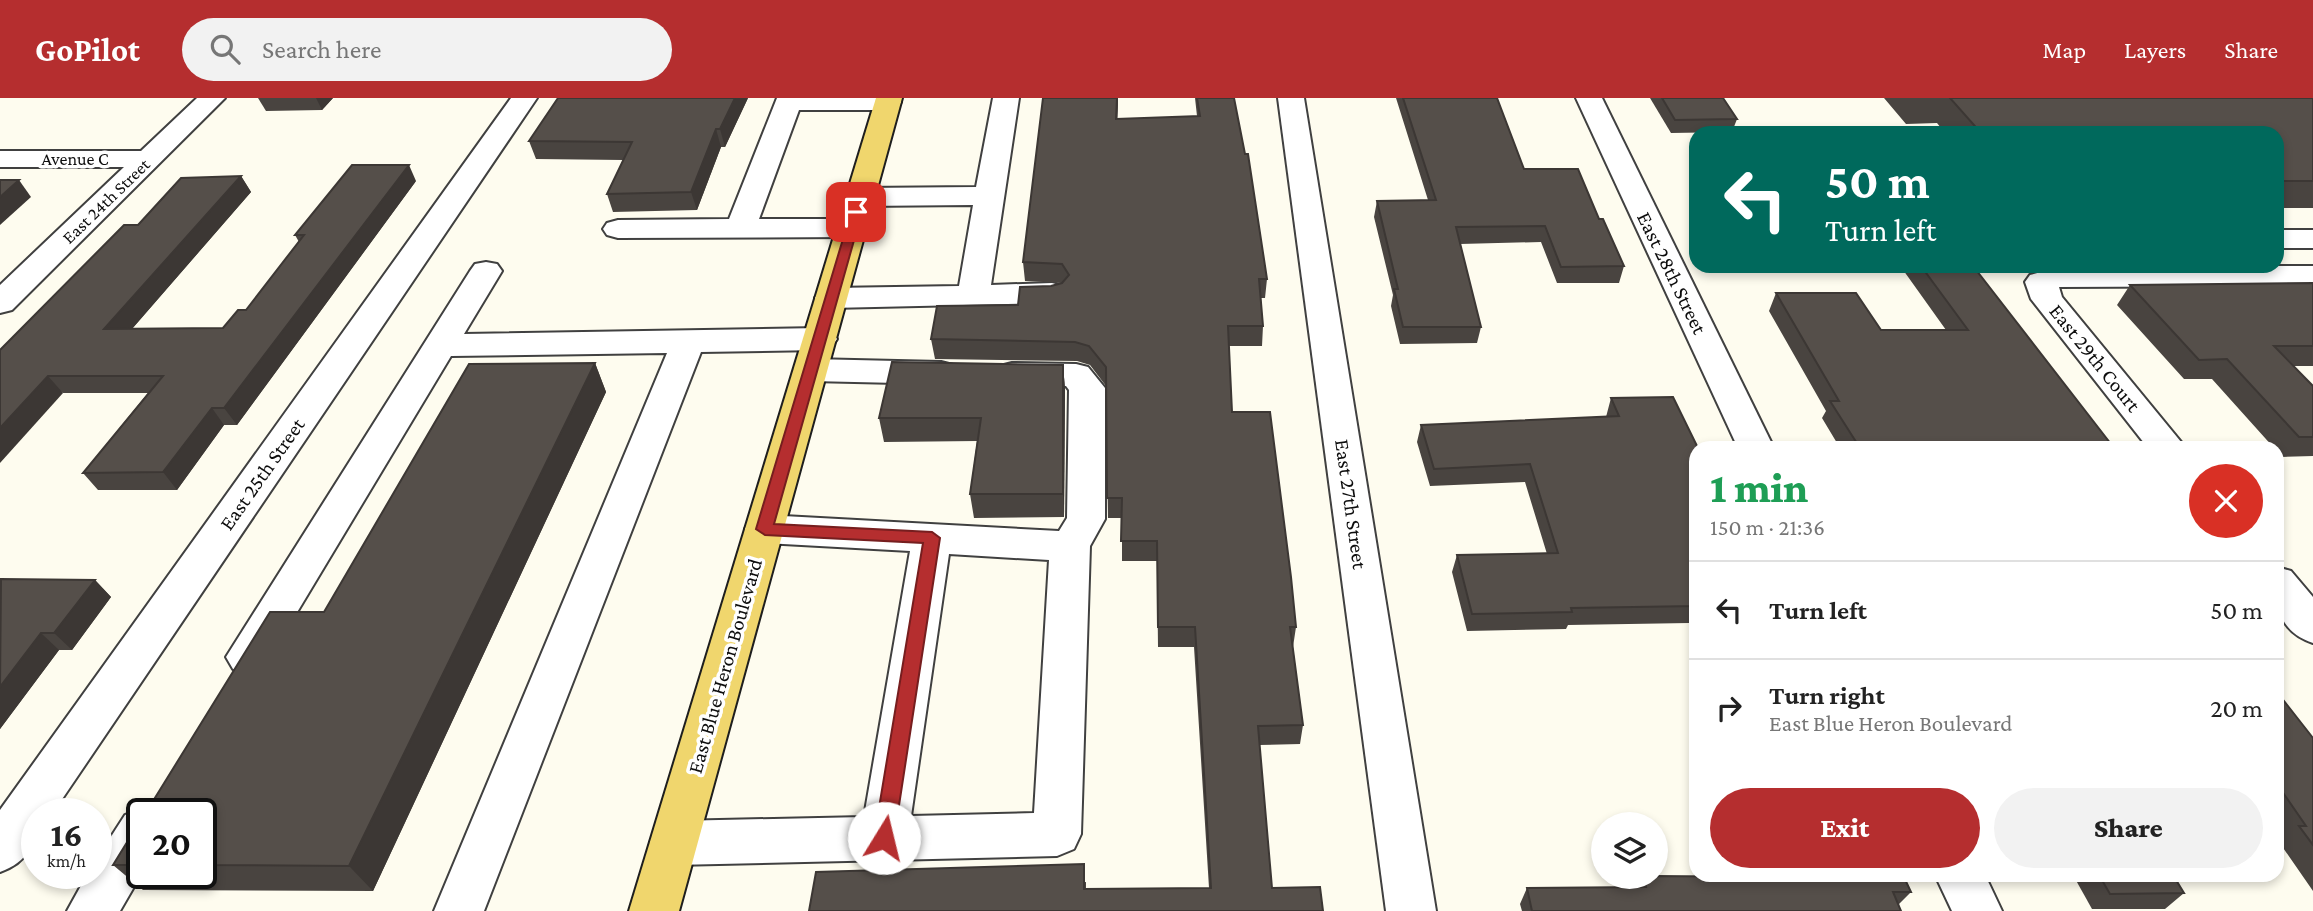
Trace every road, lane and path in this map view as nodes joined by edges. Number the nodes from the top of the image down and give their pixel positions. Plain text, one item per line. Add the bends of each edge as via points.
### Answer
1 (212, 98) edge
2 (524, 98) edge
3 (1006, 98) edge
4 (1291, 98) edge
5 (1589, 98) edge
6 (789, 100) edge
7 (889, 100) edge
8 (0, 159) edge
9 (149, 159) junction
10 (992, 196) junction
11 (856, 212) junction
12 (741, 228) junction
13 (618, 229) dead end
14 (2284, 239) edge
15 (2313, 239) edge
16 (486, 271) dead end
17 (2313, 276) edge
18 (1052, 293) edge
19 (973, 295) junction
20 (831, 298) junction
21 (0, 303) edge
22 (688, 342) junction
23 (439, 345) junction
24 (815, 354) junction
25 (1753, 441) edge
26 (2162, 441) edge
27 (765, 529) junction
28 (932, 538) junction
29 (1070, 546) junction
30 (2284, 591) edge
31 (2313, 626) edge
32 (231, 685) edge
33 (884, 838) junction
34 (674, 843) junction
35 (0, 850) edge
36 (126, 856) edge
37 (1963, 882) edge
38 (92, 911) edge
39 (459, 911) edge
40 (654, 911) edge
41 (1412, 911) edge
42 (1977, 911) edge

1 - 9 street, East 24th Street
2 - 35 street, East 25th Street
3 - 10 street
4 - 41 street, East 27th Street
5 - 25 street, East 28th Street
6 - 7 street
6 - 12 street
7 - 11 main road, East Blue Heron Boulevard
8 - 9 street, Avenue C
9 - 21 street, East 24th Street
10 - 11 street
10 - 19 street
11 - 12 street
11 - 20 main road, East Blue Heron Boulevard
12 - 13 street
14 - 15 street
16 - 23 street
17 - 26 street, East 29th Court via 2062,276 2041,282 2047,299
18 - 19 street
19 - 20 street
20 - 24 main road, East Blue Heron Boulevard
22 - 23 street
22 - 24 street
22 - 39 street
23 - 32 street
24 - 27 main road, East Blue Heron Boulevard
24 - 29 street via 978,373 1076,375 1087,388 1086,519
27 - 28 street
27 - 34 main road, East Blue Heron Boulevard
28 - 29 street
28 - 33 street
29 - 33 street via 1056,834
30 - 31 street
33 - 34 street
34 - 40 main road, East Blue Heron Boulevard
36 - 38 street
37 - 42 street

